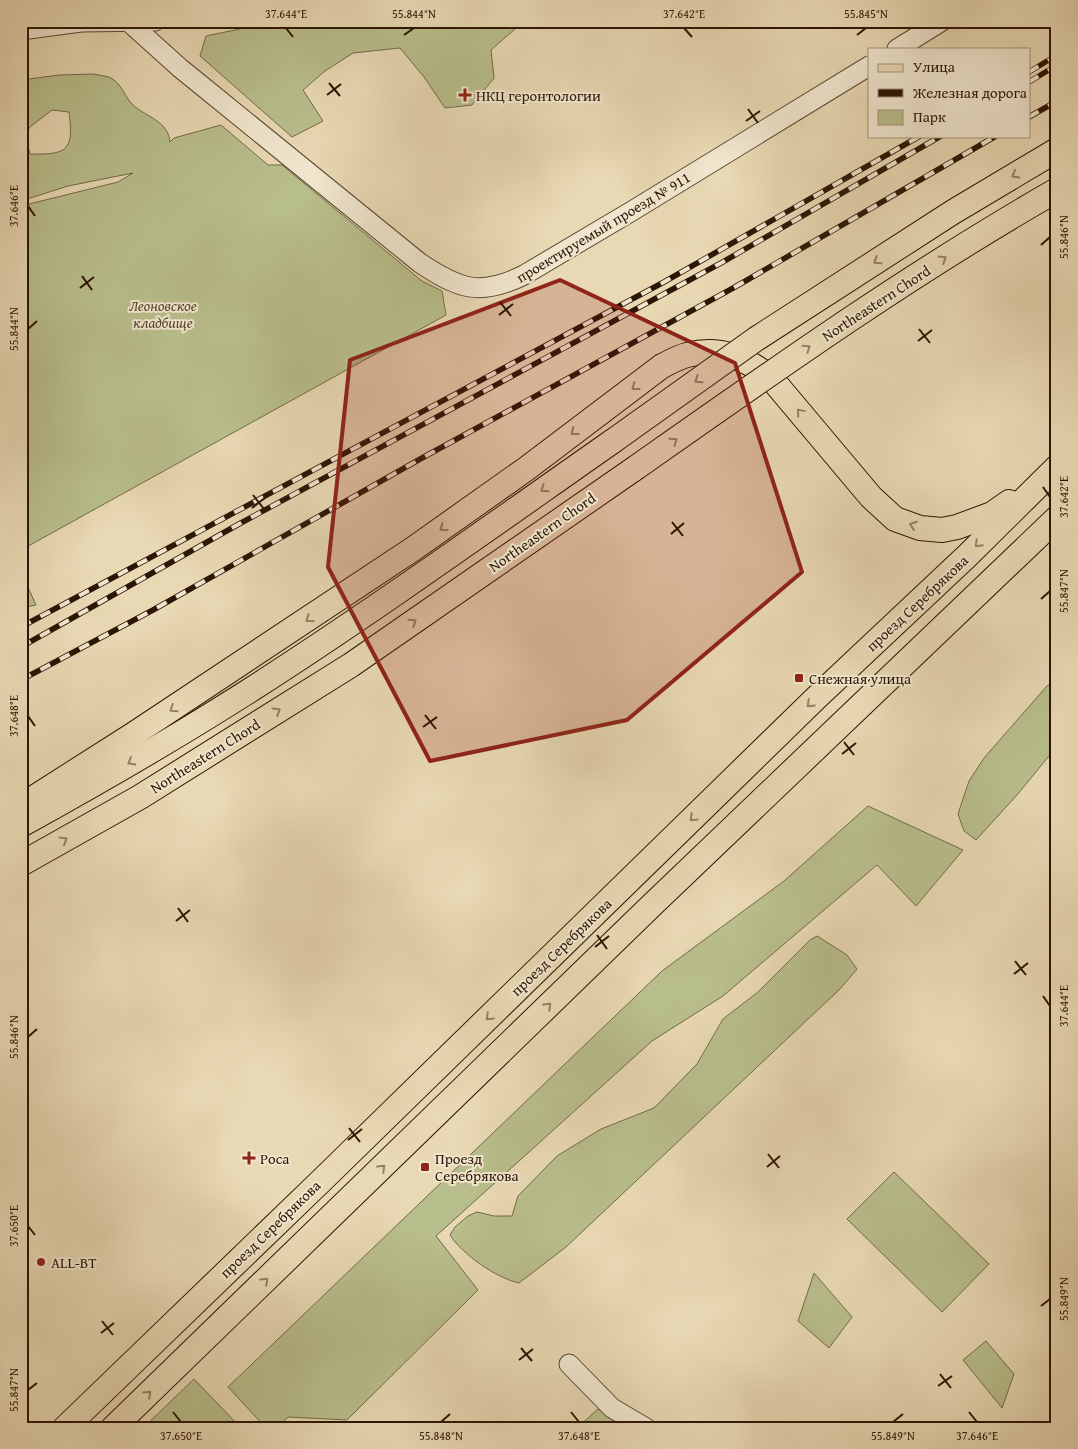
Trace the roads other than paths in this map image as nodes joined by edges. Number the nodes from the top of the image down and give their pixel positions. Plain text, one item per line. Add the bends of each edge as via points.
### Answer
1 (156, 21) edge
2 (942, 21) edge
3 (130, 23) junction
4 (21, 30) edge
5 (899, 48) edge
6 (868, 67) edge
7 (1057, 150) edge
8 (1057, 190) edge
9 (1054, 470) edge
10 (1057, 518) edge
11 (21, 806) edge
12 (21, 825) edge
13 (21, 864) edge
14 (569, 1364) dead end
15 (65, 1428) edge
16 (113, 1428) edge
17 (646, 1428) edge

1 - 3 street
2 - 5 street
3 - 4 street via 82,22
3 - 6 street, проектируемый проезд № 911 via 180,68 420,263 457,284 486,288 506,284 524,275
7 -> 12 main road, bridge via 953,212 764,334 384,601 254,687 99,782
13 -> 8 main road, Northeastern Chord, bridge via 140,797 351,665 839,325
9 -> 11 main road via 992,514 942,530 920,528 895,519 871,497 771,378 736,356 715,351 687,355 662,366 413,549
9 -> 15 main road, проезд Серебрякова
16 -> 10 main road
14 - 17 street via 612,1408

